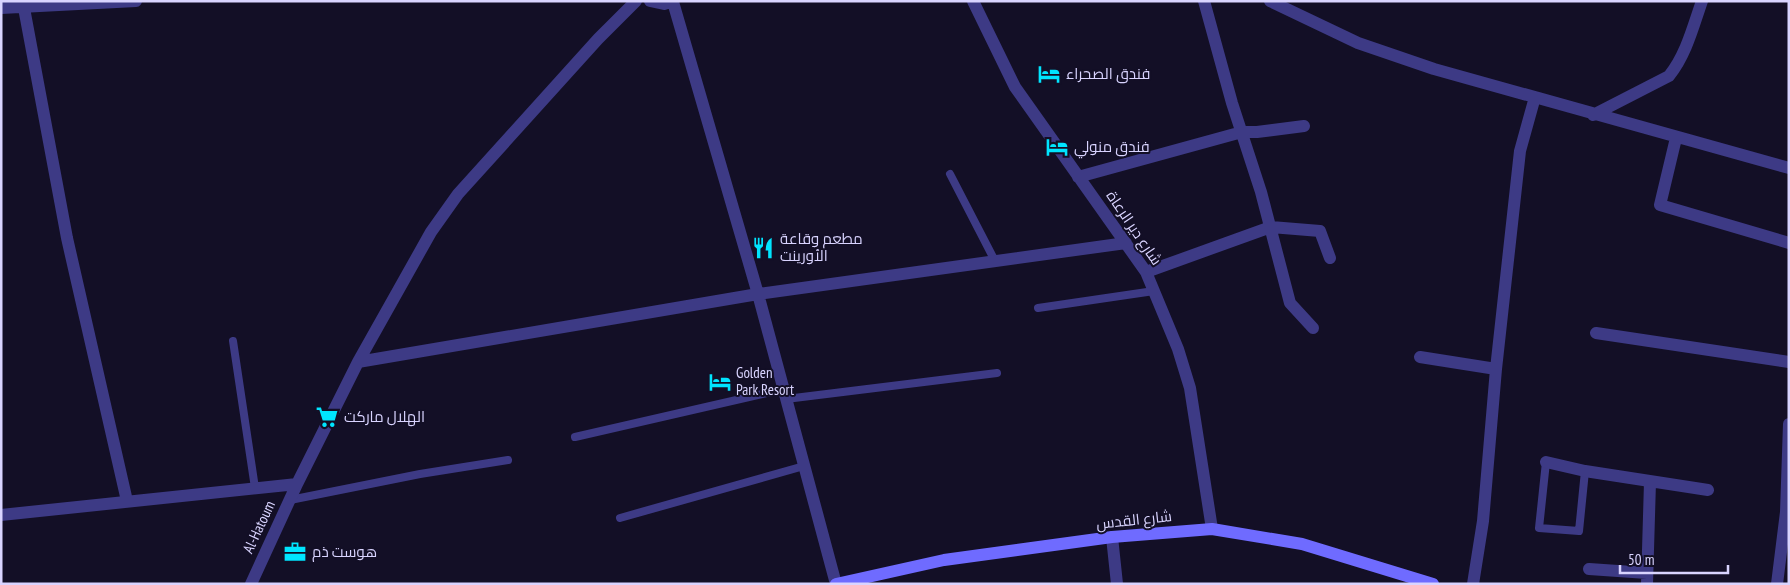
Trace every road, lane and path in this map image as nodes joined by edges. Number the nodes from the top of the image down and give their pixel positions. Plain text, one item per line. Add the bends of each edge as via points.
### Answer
1 (136, 1) edge
2 (636, 1) edge
3 (650, 1) edge
4 (1204, 1) edge
5 (1270, 1) edge
6 (1702, 1) edge
7 (673, 2) edge
8 (978, 2) edge
9 (1, 8) edge
10 (24, 8) junction
11 (1535, 97) junction
12 (1594, 114) junction
13 (1304, 126) dead end
14 (1242, 132) junction
15 (1676, 138) junction
16 (1789, 168) edge
17 (950, 174) dead end
18 (1078, 177) junction
19 (1270, 228) junction
20 (1126, 243) junction
21 (1789, 243) edge
22 (1330, 258) dead end
23 (995, 261) junction
24 (1146, 272) junction
25 (1154, 291) junction
26 (758, 294) junction
27 (1038, 308) dead end
28 (1313, 328) dead end
29 (1596, 333) dead end
30 (233, 340) dead end
31 (1420, 358) dead end
32 (358, 362) junction
33 (1789, 362) edge
34 (1496, 369) junction
35 (997, 373) dead end
36 (785, 394) junction
37 (1789, 424) edge
38 (575, 438) dead end
39 (508, 460) dead end
40 (1546, 462) joint
41 (804, 466) junction
42 (1585, 471) junction
43 (1650, 482) junction
44 (297, 484) junction
45 (255, 488) junction
46 (1708, 490) dead end
47 (290, 500) junction
48 (127, 501) junction
49 (1, 515) edge
50 (620, 518) dead end
51 (1212, 529) junction
52 (1112, 537) junction
53 (1589, 569) dead end
54 (1647, 578) edge
55 (251, 584) edge
56 (836, 584) edge
57 (1117, 584) edge
58 (1433, 584) edge
59 (1472, 584) edge
60 (1777, 584) edge

1 - 10 street
2 - 32 street, Al-Hatoum via 458,194 431,232
3 - 7 street
4 - 14 street
5 - 11 street via 1358,43 1434,69
6 - 12 street via 1685,50 1669,76
7 - 26 street
8 - 18 street, شارع دير الرعاة via 1015,87
9 - 10 street
10 - 48 street via 67,238
11 - 12 street
11 - 34 street via 1520,151
12 - 15 street
13 - 14 street
14 - 18 street
14 - 19 street
15 - 16 street
15 - 21 street via 1660,205
17 - 23 lane
18 - 20 street, شارع دير الرعاة
19 - 22 street via 1320,231
19 - 24 street
19 - 28 street via 1290,303
20 - 23 street
20 - 24 street, شارع دير الرعاة
23 - 26 street
24 - 25 street, شارع دير الرعاة
25 - 27 lane
25 - 51 street, شارع دير الرعاة via 1190,388
26 - 32 street
26 - 36 street
29 - 33 street
30 - 45 lane
31 - 34 street
32 - 44 street, Al-Hatoum
34 - 59 street via 1483,521
35 - 36 lane
36 - 38 lane
36 - 41 street
37 - 60 street via 1786,512
39 - 47 lane
40 - 42 street
40 - 42 lane via 1539,528 1579,531
41 - 50 lane
41 - 56 street
42 - 43 street
43 - 46 street
43 - 54 street
44 - 45 street
44 - 47 street, Al-Hatoum
45 - 48 street
47 - 55 street, Al-Hatoum
48 - 49 street
51 - 52 main road, شارع القدس
51 - 58 main road, شارع القدس via 1302,544
52 - 56 main road, شارع القدس via 944,560
52 - 57 street
53 - 54 street

